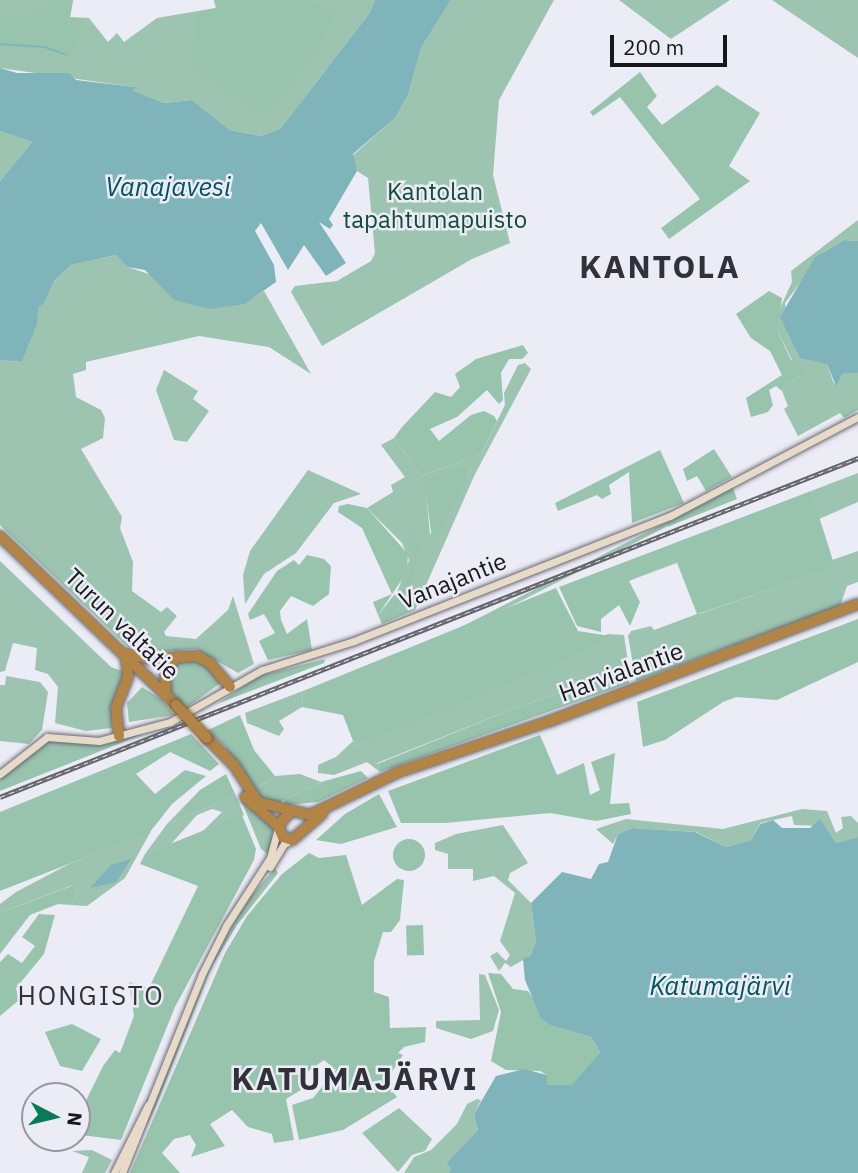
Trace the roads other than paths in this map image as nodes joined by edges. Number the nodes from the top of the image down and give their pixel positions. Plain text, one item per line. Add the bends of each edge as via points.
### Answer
1 (858, 417) edge
2 (0, 536) edge
3 (858, 604) edge
4 (125, 654) junction
5 (180, 655) junction
6 (147, 675) junction
7 (230, 687) junction
8 (123, 691) junction
9 (166, 695) junction
10 (119, 736) junction
11 (210, 741) junction
12 (396, 773) junction
13 (0, 774) edge
14 (293, 813) junction
15 (278, 826) junction
16 (304, 832) junction
17 (292, 840) junction
18 (237, 909) junction
19 (158, 1086) junction
20 (114, 1173) edge
21 (122, 1173) edge

1 - 7 street, Vanajantie via 670,516 359,640 262,670
2 - 4 highway, Turun valtatie
3 - 12 highway, Harvialantie via 550,721
4 - 5 highway via 152,659
4 - 6 highway, Turun valtatie
4 - 8 highway via 130,669
5 - 7 highway via 206,660
5 - 9 highway via 165,669
6 - 8 highway
6 - 9 highway, Turun valtatie
7 - 10 street, Vanajantie via 182,716
8 - 10 highway via 116,708
9 - 11 highway, Turun valtatie, bridge
10 - 13 street, Vanajantie via 99,741 51,736
11 - 14 highway, Turun valtatie via 234,765 253,799
11 - 15 highway, Turun valtatie via 246,799
12 - 14 highway, Harvialantie via 310,815
12 - 16 highway, Harvialantie via 324,812
14 - 15 highway
14 - 16 highway
15 - 17 highway, Turun valtatie via 284,837
15 - 18 street via 270,858
16 - 17 highway, Harvialantie
17 - 18 street via 284,844
18 - 19 street via 202,974
19 - 20 street
19 - 21 street

